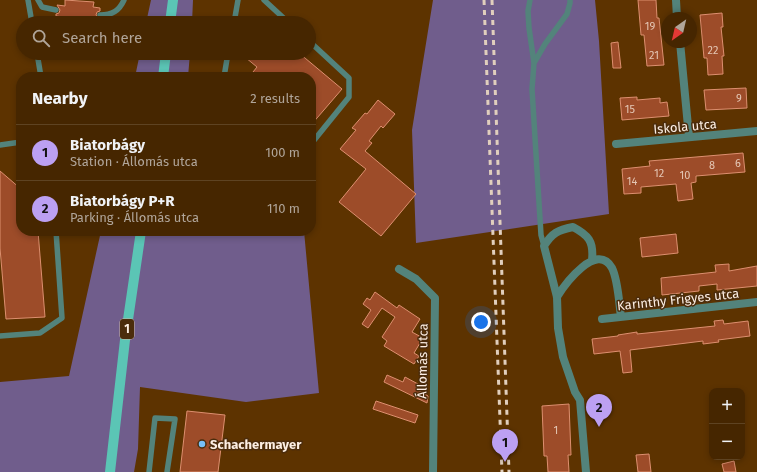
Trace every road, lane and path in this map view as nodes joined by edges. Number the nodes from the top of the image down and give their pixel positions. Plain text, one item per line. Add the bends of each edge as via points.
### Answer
1 (28, 0) edge
2 (38, 0) edge
3 (124, 0) edge
4 (173, 0) edge
5 (238, 0) edge
6 (264, 0) edge
7 (530, 0) edge
8 (570, 0) edge
9 (676, 0) edge
10 (56, 10) dead end
11 (677, 12) edge
12 (100, 15) dead end
13 (31, 16) edge
14 (171, 16) edge
15 (235, 16) edge
16 (281, 16) edge
17 (316, 47) edge
18 (681, 48) edge
19 (38, 60) edge
20 (165, 60) edge
21 (227, 60) edge
22 (534, 63) junction
23 (40, 72) edge
24 (163, 72) edge
25 (225, 72) edge
26 (757, 131) edge
27 (689, 137) junction
28 (316, 138) edge
29 (16, 143) edge
30 (616, 144) dead end
31 (0, 146) edge
32 (56, 236) edge
33 (140, 236) edge
34 (544, 246) junction
35 (592, 260) junction
36 (399, 269) dead end
37 (557, 297) junction
38 (757, 302) edge
39 (621, 317) junction
40 (602, 319) dead end
41 (0, 336) edge
42 (112, 455) junction
43 (110, 472) edge
44 (115, 472) edge
45 (149, 472) edge
46 (167, 472) edge
47 (433, 472) edge
48 (586, 472) edge

1 - 13 lane
2 - 10 lane via 42,7
3 - 12 lane via 116,12
4 - 14 main road
5 - 15 lane
6 - 16 lane
7 - 22 lane via 529,28
8 - 22 lane via 567,14
9 - 11 street
17 - 28 lane via 349,78 349,97
18 - 27 street
19 - 23 lane
20 - 24 main road
21 - 25 lane
22 - 34 lane via 533,97 541,235
26 - 27 street, Iskola utca
27 - 30 street, Iskola utca
29 - 31 lane
32 - 41 lane via 62,318 40,333
33 - 42 main road, 1
34 - 35 street via 556,232 573,227 588,237 594,249
34 - 37 street
35 - 37 street via 581,267 562,287
35 - 39 street via 603,260 611,266
36 - 47 street, Állomás utca via 416,279 435,298
37 - 48 street via 558,328 563,357 580,400
38 - 39 street, Karinthy Frigyes utca
39 - 40 street, Karinthy Frigyes utca
42 - 43 main road, 1
42 - 44 lane
45 - 46 lane via 155,418 175,419

